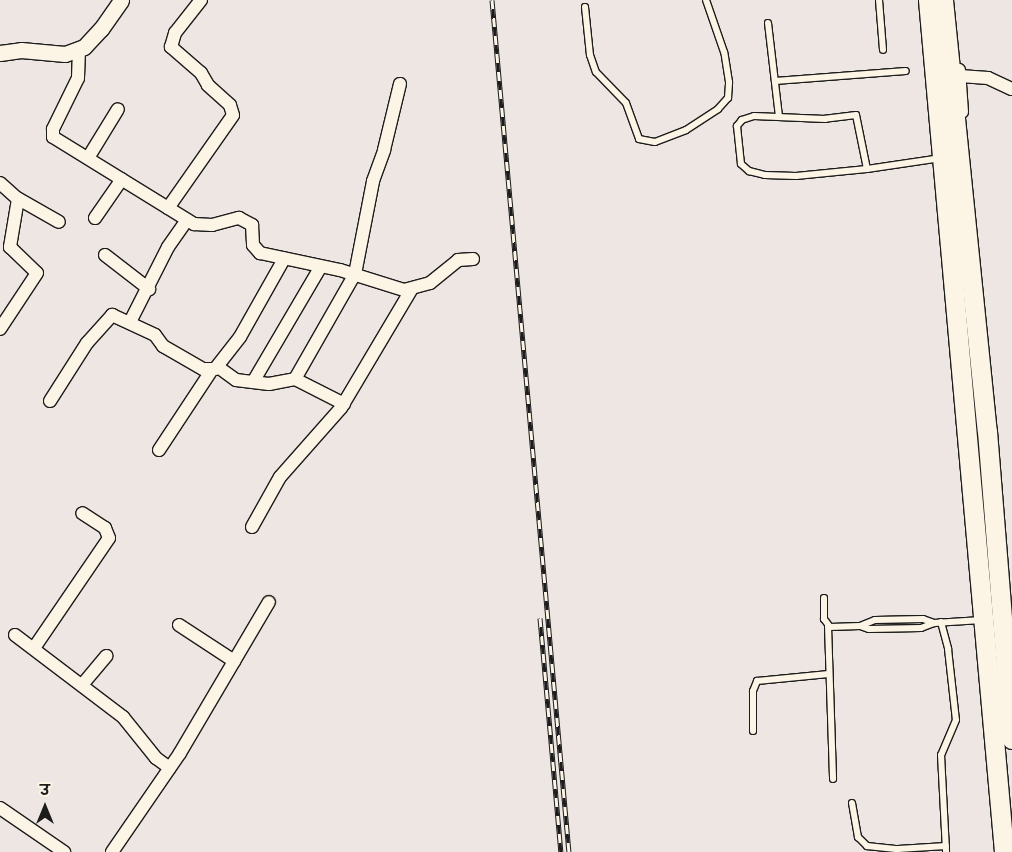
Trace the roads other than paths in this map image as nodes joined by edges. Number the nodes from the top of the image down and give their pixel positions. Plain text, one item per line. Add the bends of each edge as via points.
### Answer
1 (121, 0) edge
2 (201, 0) edge
3 (706, 0) edge
4 (879, 0) edge
5 (928, 0) edge
6 (943, 0) edge
7 (951, 0) edge
8 (585, 7) dead end
9 (768, 23) dead end
10 (79, 49) junction
11 (884, 50) dead end
12 (0, 52) edge
13 (906, 71) dead end
14 (960, 76) junction
15 (775, 81) junction
16 (400, 84) dead end
17 (1012, 89) edge
18 (118, 109) dead end
19 (779, 116) junction
20 (956, 134) junction
21 (944, 157) junction
22 (88, 158) junction
23 (868, 169) junction
24 (122, 179) junction
25 (0, 182) edge
26 (17, 198) junction
27 (168, 208) junction
28 (96, 218) dead end
29 (187, 220) junction
30 (59, 222) dead end
31 (105, 255) dead end
32 (284, 259) junction
33 (473, 259) dead end
34 (321, 266) junction
35 (355, 274) junction
36 (149, 289) junction
37 (411, 290) junction
38 (130, 322) junction
39 (0, 329) edge
40 (215, 369) junction
41 (295, 378) junction
42 (253, 382) junction
43 (50, 401) dead end
44 (344, 404) junction
45 (159, 450) dead end
46 (82, 513) dead end
47 (252, 527) dead end
48 (1005, 586) edge
49 (824, 598) dead end
50 (269, 602) dead end
51 (982, 620) junction
52 (937, 623) junction
53 (179, 625) dead end
54 (828, 626) junction
55 (15, 635) dead end
56 (34, 648) junction
57 (106, 656) dead end
58 (234, 661) junction
59 (829, 674) junction
60 (82, 685) junction
61 (753, 731) dead end
62 (1012, 739) edge
63 (170, 768) junction
64 (832, 779) dead end
65 (852, 803) dead end
66 (0, 808) edge
67 (946, 849) edge
68 (64, 852) edge
69 (112, 852) edge
70 (1004, 852) edge

1 - 10 street via 92,40
2 - 27 street via 175,33 171,47 230,105 232,115
3 - 8 lane via 724,52 728,98 718,109 686,130 656,142 639,139 626,104 596,72 590,55
4 - 11 lane
5 - 21 main road
6 - 20 main road
7 - 14 street
9 - 15 lane
10 - 12 street via 65,54 21,50
10 - 22 street via 78,78 52,133 54,139
13 - 15 lane
14 - 17 street via 988,78
14 - 20 street via 963,103
15 - 19 lane
16 - 35 street via 386,145 373,181
18 - 22 street
19 - 23 lane via 825,119 857,115
19 - 23 lane via 754,116 739,122 738,156 749,171 796,176
20 - 48 main road
21 - 23 lane
21 - 51 main road
22 - 24 street
24 - 27 street
24 - 28 street
25 - 26 street
26 - 30 street
26 - 39 street via 10,245 37,273
27 - 29 street
29 - 32 street via 204,226 241,219 252,226 256,250
29 - 36 street via 168,247
31 - 36 street
32 - 34 street
32 - 40 street via 240,336
33 - 37 street via 453,263 438,278
34 - 35 street
34 - 42 street
35 - 37 street via 399,290
35 - 41 street
36 - 38 street
37 - 44 street
38 - 40 street via 155,335 168,350
38 - 43 street via 114,315 109,317 87,343
40 - 42 street via 230,378
40 - 45 street
41 - 42 street via 269,384
41 - 44 street
44 - 47 street via 280,477
46 - 56 street via 108,530 109,538
48 - 62 main road
49 - 54 lane
50 - 58 street
51 - 52 lane
51 - 70 main road
52 - 54 lane via 923,619 875,620 860,626
52 - 67 lane via 948,649 956,720 941,755
53 - 58 street
54 - 59 lane
55 - 56 street
56 - 60 street
57 - 60 street
58 - 63 street
59 - 61 lane via 757,681 753,691
59 - 64 lane
60 - 63 street via 132,725 156,758
63 - 69 street
65 - 67 lane via 858,838 867,846 898,850
66 - 68 street

